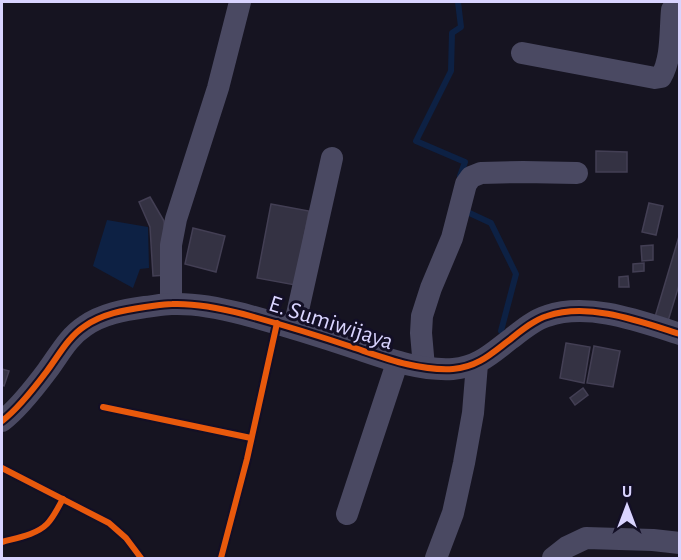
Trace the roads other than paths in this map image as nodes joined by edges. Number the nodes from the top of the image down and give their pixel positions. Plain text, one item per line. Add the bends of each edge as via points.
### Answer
1 (240, 2) edge
2 (673, 9) edge
3 (522, 53) dead end
4 (332, 158) dead end
5 (577, 173) dead end
6 (171, 304) junction
7 (294, 328) junction
8 (680, 334) edge
9 (398, 363) junction
10 (477, 364) junction
11 (424, 367) junction
12 (2, 422) edge
13 (347, 514) dead end
14 (680, 543) edge
15 (436, 558) edge
16 (553, 558) edge

1 - 6 street via 218,88 176,219 171,245
2 - 3 street via 668,59 661,77
4 - 7 street
5 - 11 street via 481,173 471,177 422,316
6 - 7 street, E. Sumiwijaya via 223,309
6 - 12 street, E. Sumiwijaya via 114,313 83,327
7 - 9 street, E. Sumiwijaya
8 - 10 street, E. Sumiwijaya via 610,314 561,313 535,322
9 - 11 street, E. Sumiwijaya
9 - 13 street
10 - 11 street, E. Sumiwijaya via 453,369
10 - 15 street via 464,463 453,513
14 - 16 street via 586,538

